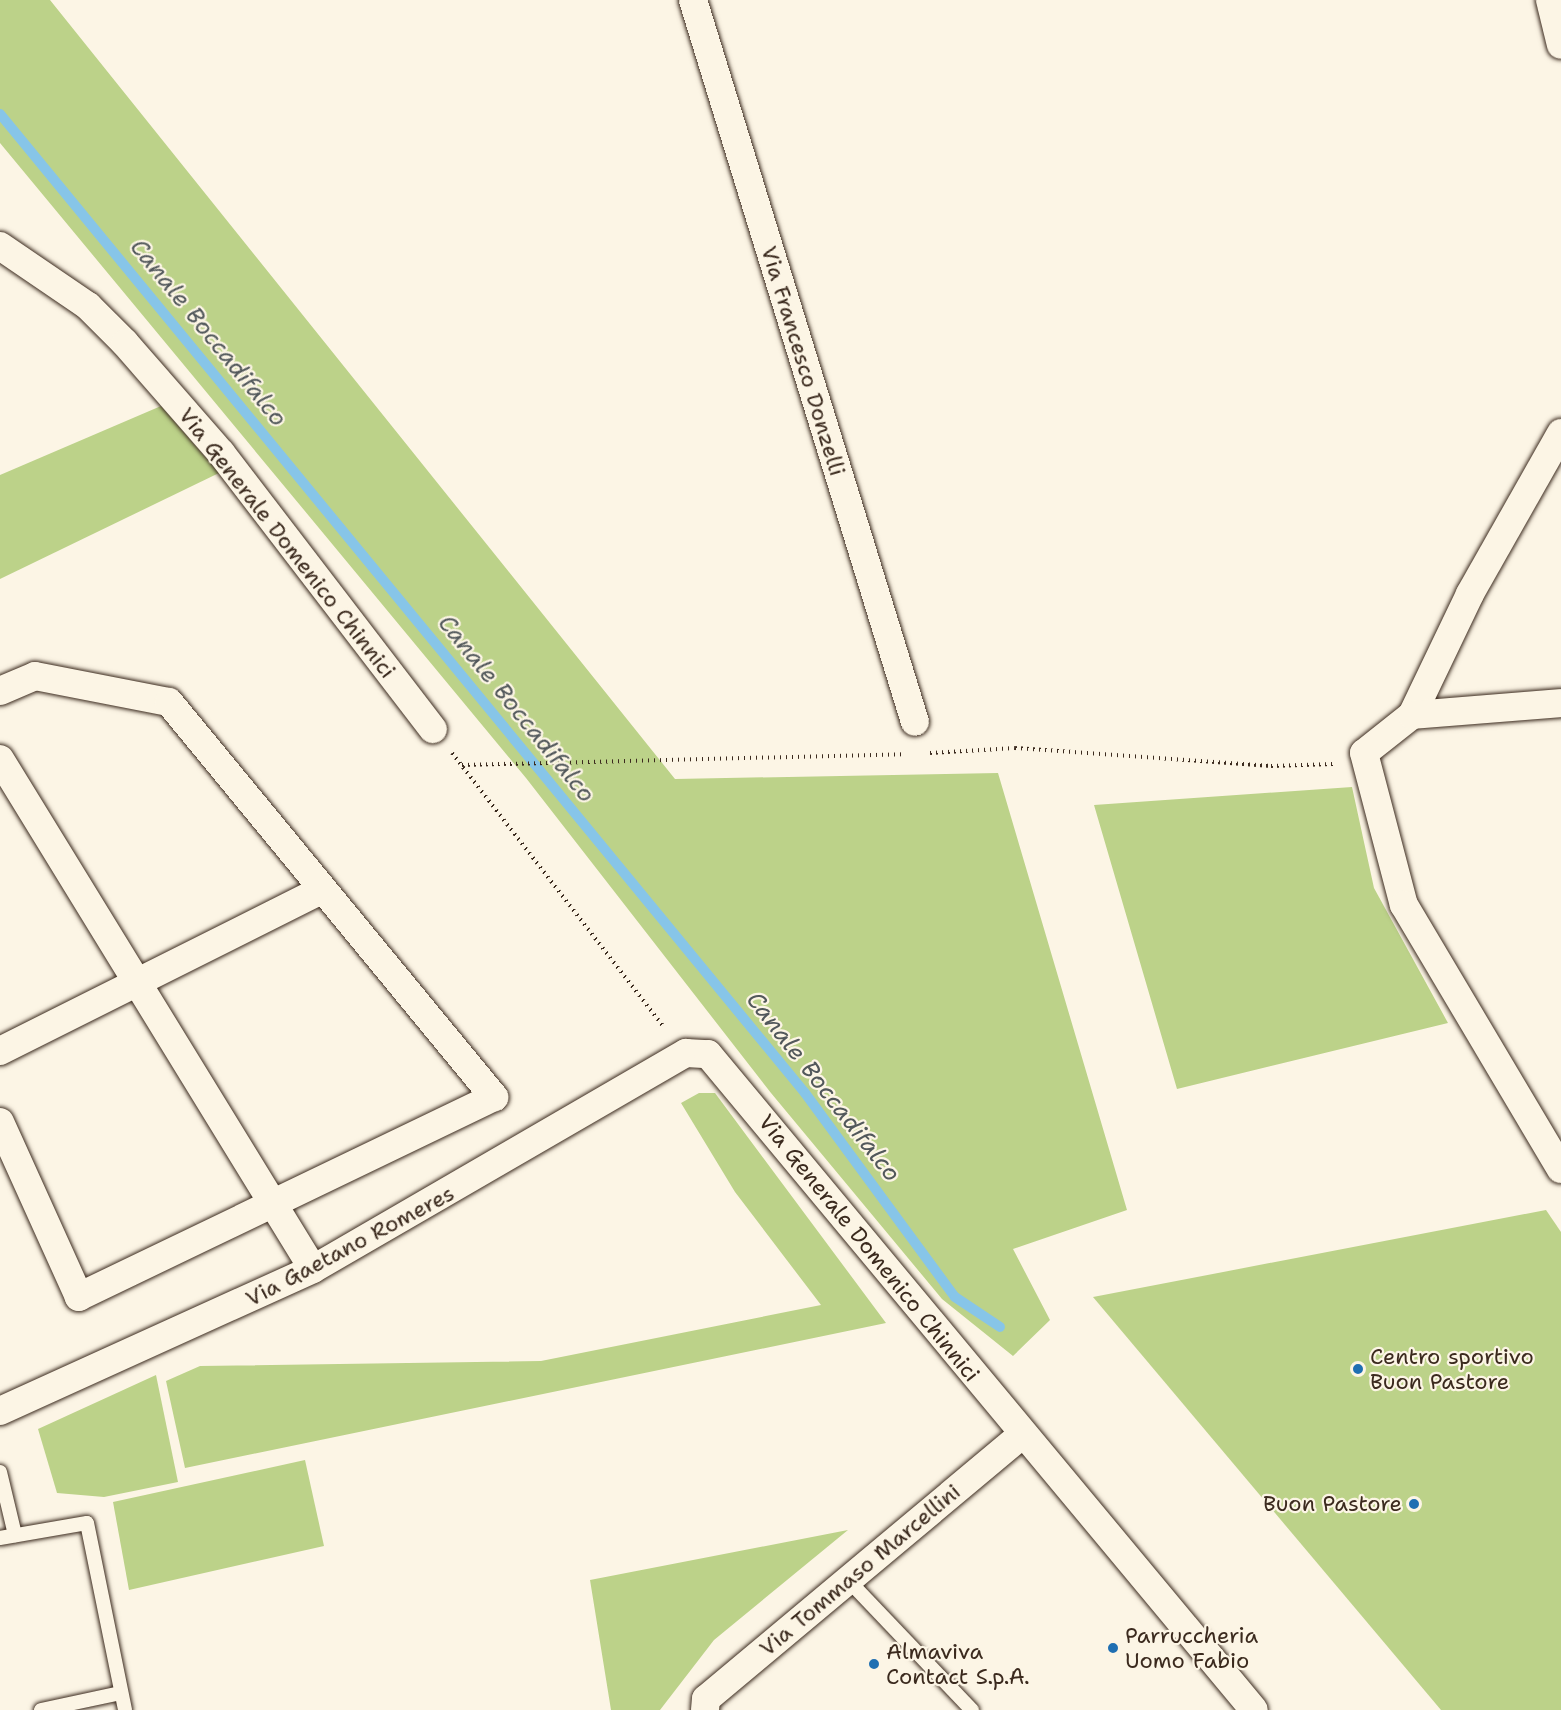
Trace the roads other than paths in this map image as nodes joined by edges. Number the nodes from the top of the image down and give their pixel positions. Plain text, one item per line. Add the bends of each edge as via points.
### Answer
1 (693, 0) edge
2 (1550, 0) edge
3 (1561, 45) edge
4 (0, 246) edge
5 (1561, 433) edge
6 (0, 691) edge
7 (1561, 703) edge
8 (1412, 715) junction
9 (915, 722) dead end
10 (433, 729) road end
11 (0, 759) edge
12 (322, 890) junction
13 (139, 982) junction
14 (0, 1051) edge
15 (686, 1053) joint
16 (0, 1122) edge
17 (1557, 1156) edge
18 (276, 1202) junction
19 (313, 1269) junction
20 (0, 1411) edge
21 (1023, 1434) junction
22 (0, 1472) edge
23 (15, 1535) junction
24 (0, 1538) edge
25 (848, 1580) junction
26 (121, 1693) junction
27 (41, 1710) edge
28 (124, 1710) edge
29 (705, 1710) edge
30 (972, 1710) edge
31 (1254, 1710) edge

1 - 9 street, Via Francesco Donzelli
2 - 3 street
4 - 10 street, Via Generale Domenico Chinnici via 110,326 221,453
5 - 8 street via 1470,594
6 - 12 street via 35,676 169,702
7 - 8 street
8 - 17 street via 1364,753 1404,905
11 - 13 street
12 - 13 street
12 - 18 street via 494,1096
13 - 14 street
13 - 18 street
15 - 19 street, Via Gaetano Romeres
15 - 21 street, Via Generale Domenico Chinnici via 708,1054 724,1070
16 - 18 street via 79,1297
18 - 19 street
19 - 20 street, Via Gaetano Romeres
21 - 25 street, Via Tommaso Marcellini
21 - 31 street, Via Generale Domenico Chinnici
22 - 23 lane
23 - 24 lane
23 - 26 lane via 87,1523
25 - 29 street, Via Tommaso Marcellini via 706,1699
25 - 30 lane
26 - 27 lane
26 - 28 lane

